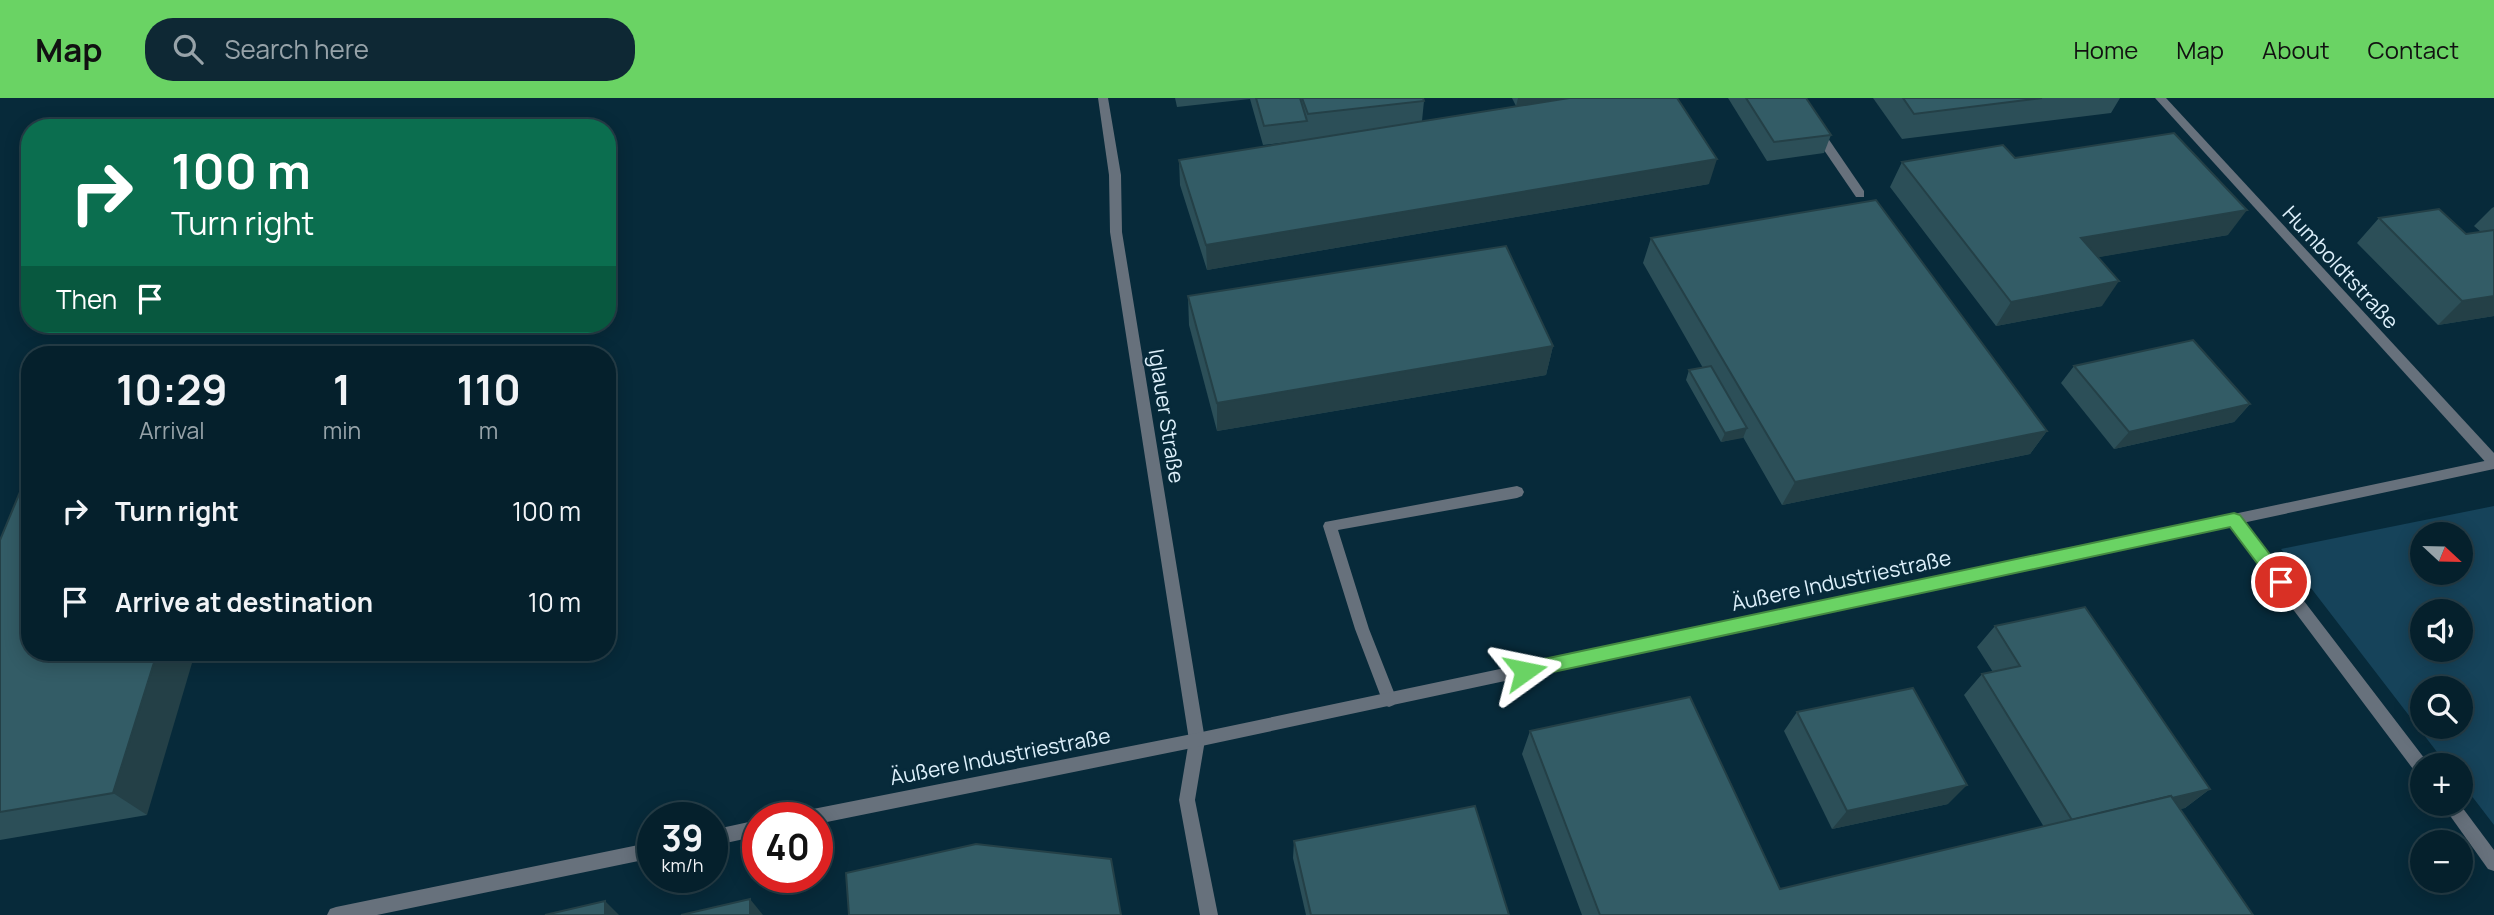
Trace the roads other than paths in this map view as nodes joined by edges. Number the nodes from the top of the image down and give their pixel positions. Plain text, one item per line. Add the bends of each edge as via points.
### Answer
1 (1102, 98) edge
2 (2160, 98) edge
3 (1809, 119) edge
4 (1860, 194) dead end
5 (2494, 463) edge
6 (1517, 492) dead end
7 (2234, 520) junction
8 (1389, 699) junction
9 (1197, 740) junction
10 (2411, 753) edge
11 (833, 813) edge
12 (2459, 816) edge
13 (637, 853) edge
14 (2494, 863) edge
15 (336, 915) edge
16 (1209, 915) edge

1 - 9 street, Iglauer Straße via 1115,175 1116,232
2 - 5 street, Humboldtstraße
3 - 4 street
5 - 7 street, Äußere Industriestraße
6 - 8 street via 1329,526
7 - 8 street, Äußere Industriestraße
7 - 10 street
8 - 9 street, Äußere Industriestraße
9 - 11 street, Äußere Industriestraße
9 - 16 street via 1187,800
12 - 14 street
13 - 15 street

